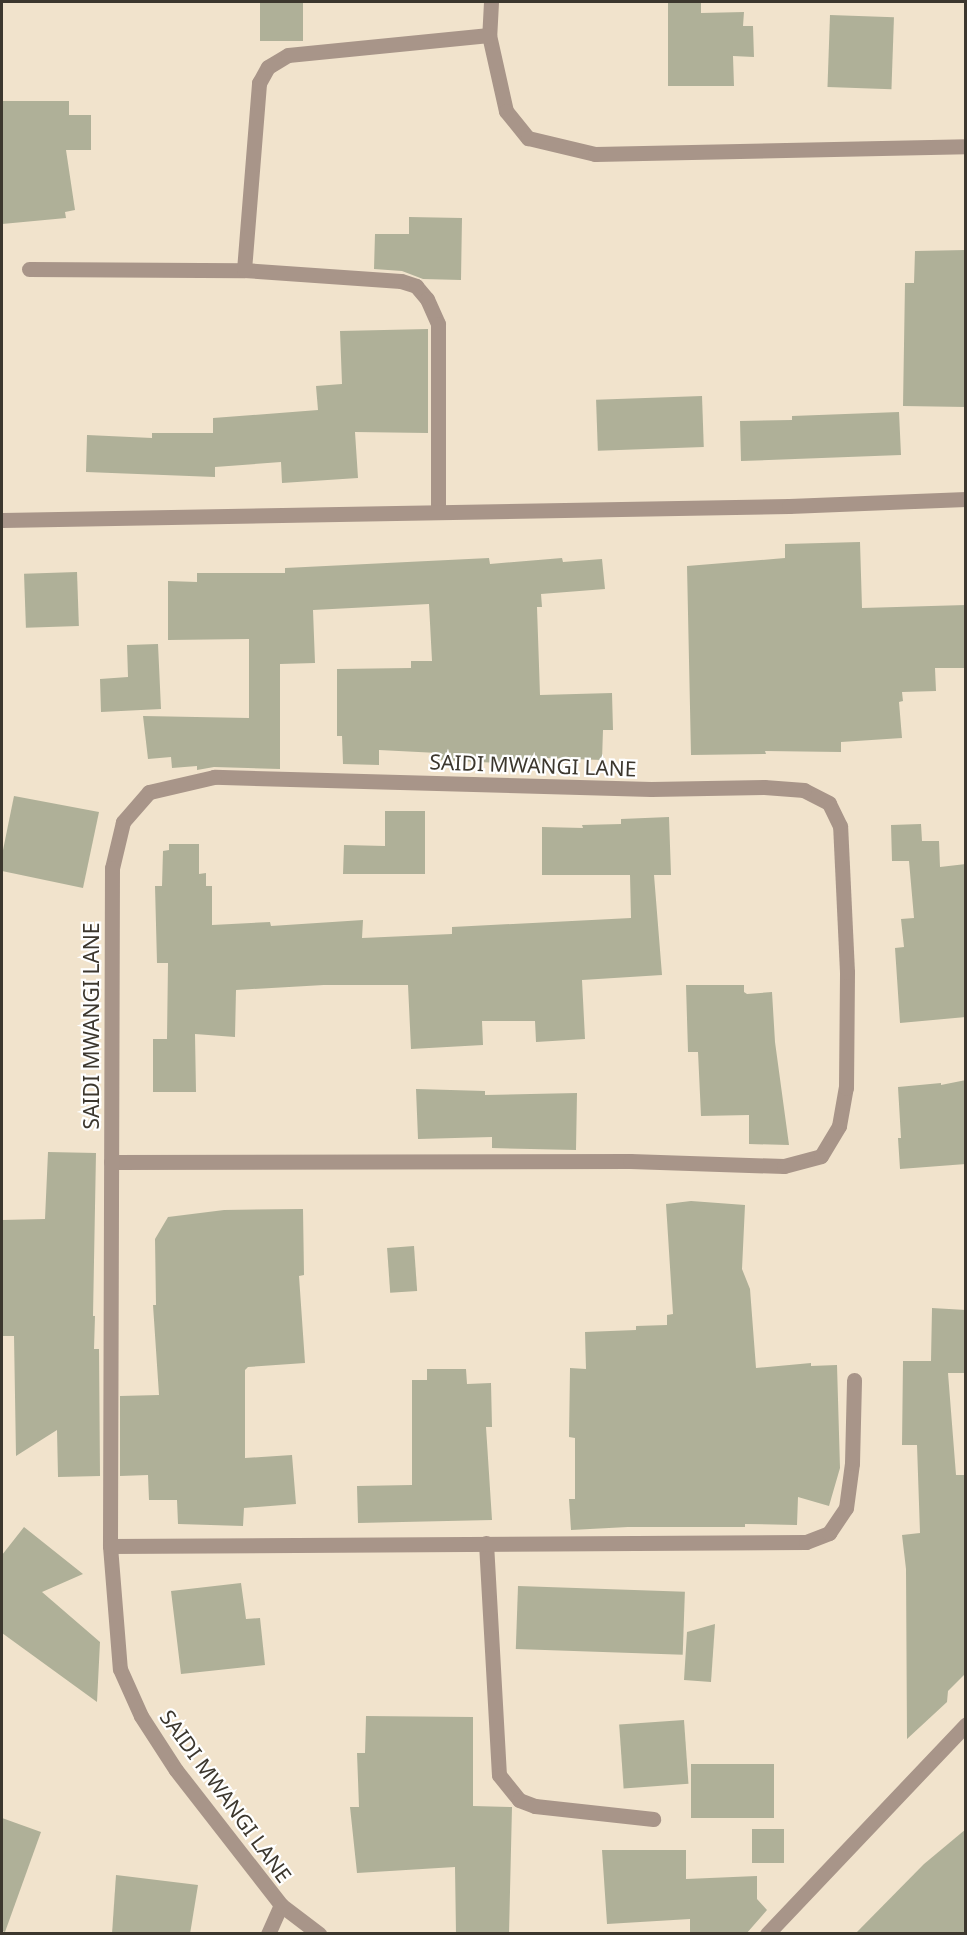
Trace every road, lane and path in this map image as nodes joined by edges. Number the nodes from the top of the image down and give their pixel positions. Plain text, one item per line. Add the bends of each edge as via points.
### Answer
1 (491, 2) edge
2 (489, 35) junction
3 (966, 146) edge
4 (29, 269) dead end
5 (244, 270) junction
6 (966, 499) edge
7 (438, 512) junction
8 (2, 520) edge
9 (111, 1162) junction
10 (854, 1380) dead end
11 (486, 1543) junction
12 (110, 1546) junction
13 (966, 1724) edge
14 (653, 1819) dead end
15 (281, 1905) junction
16 (268, 1934) edge
17 (319, 1934) edge
18 (767, 1934) edge

1 - 2 street
2 - 3 street via 506,111 528,138 595,154
2 - 5 street via 288,55 268,67 259,83
4 - 5 street
5 - 7 street via 401,281 416,286 427,299 438,324
6 - 7 street
7 - 8 street
9 - 9 street, SAIDI MWANGI LANE via 112,868 123,822 149,792 214,777 651,789 764,787 804,790 829,803 840,826 847,972 846,1088 839,1126 821,1156 784,1166 630,1161
9 - 12 street, SAIDI MWANGI LANE
10 - 11 street via 852,1463 846,1508 830,1533 806,1542
11 - 12 street
11 - 14 street via 499,1775 519,1800 535,1806
12 - 15 street, SAIDI MWANGI LANE via 120,1669 141,1716 176,1770
13 - 18 street
15 - 16 street
15 - 17 street, SAIDI MWANGI LANE

